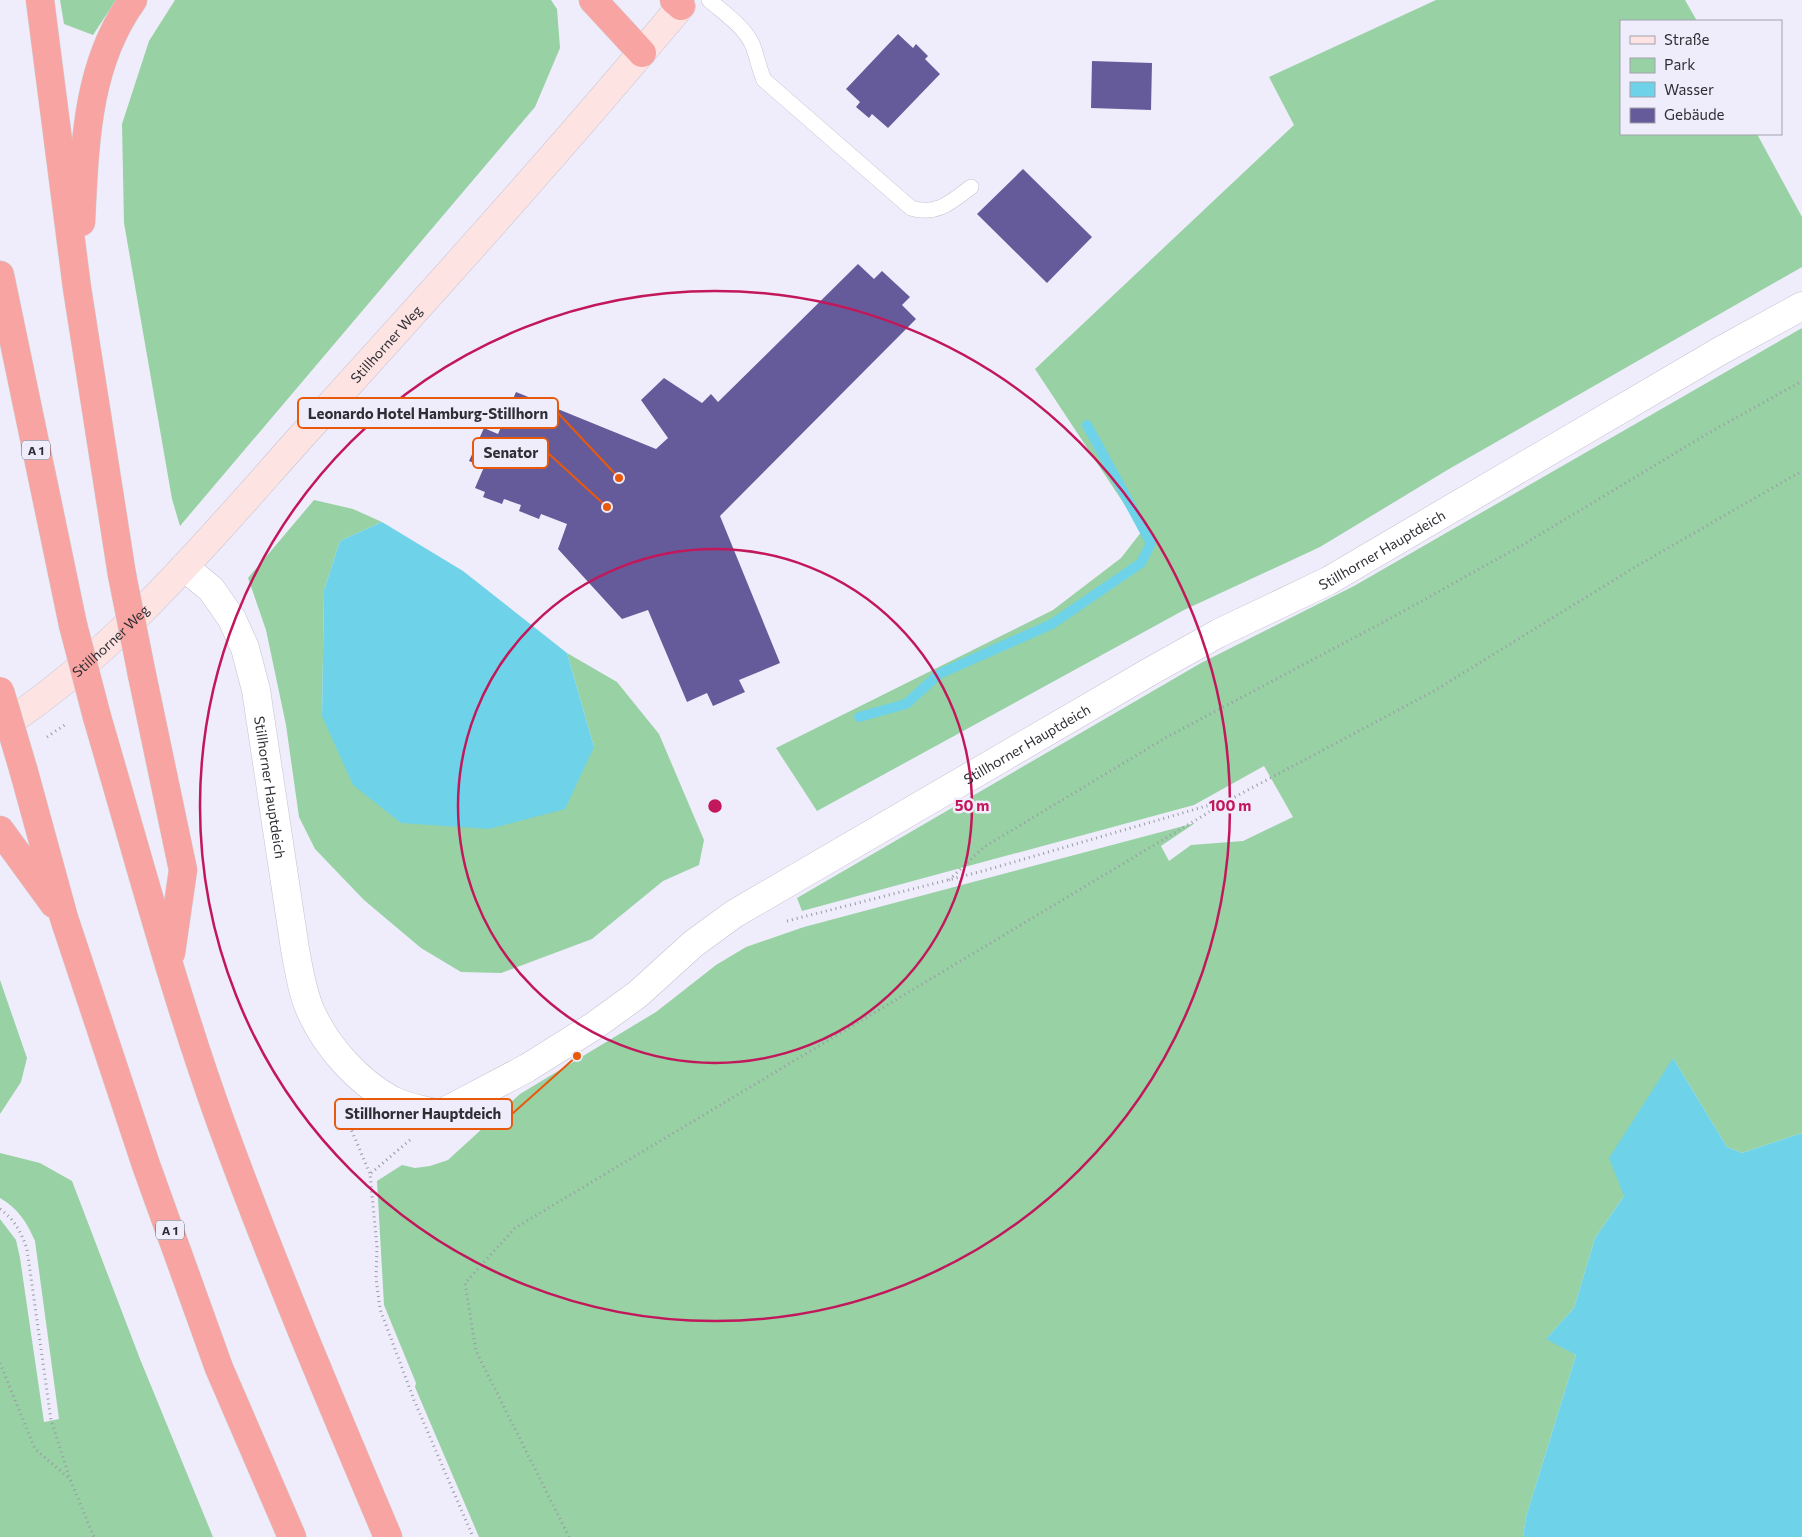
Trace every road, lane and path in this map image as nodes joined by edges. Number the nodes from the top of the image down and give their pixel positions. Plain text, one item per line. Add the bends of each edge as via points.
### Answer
1 (40, 0) edge
2 (132, 0) edge
3 (593, 0) edge
4 (709, 0) edge
5 (681, 2) edge
6 (642, 53) junction
7 (971, 187) dead end
8 (0, 274) edge
9 (77, 288) junction
10 (1802, 306) edge
11 (1802, 381) edge
12 (1802, 471) edge
13 (184, 567) junction
14 (0, 691) edge
15 (0, 728) edge
16 (1231, 799) junction
17 (0, 830) edge
18 (949, 880) junction
19 (64, 918) junction
20 (781, 923) dead end
21 (169, 962) junction
22 (440, 1114) junction
23 (0, 1209) edge
24 (0, 1363) edge
25 (70, 1479) junction
26 (94, 1537) edge
27 (292, 1537) edge
28 (388, 1537) edge
29 (473, 1537) edge
30 (569, 1537) edge

1 - 9 highway
2 - 9 highway via 111,37 94,84 86,137
3 - 6 highway
4 - 7 lane via 743,30 753,46 756,64 764,80 911,208 926,212 947,205
5 - 6 main road, Stillhorner Weg
6 - 13 main road, Stillhorner Weg via 421,306
8 - 21 highway, A 1, bridge via 73,625
9 - 21 highway, bridge via 122,575 183,870
10 - 22 street, Stillhorner Hauptdeich via 1328,581 1219,633 1151,671 734,914 594,1026 527,1068
11 - 18 path via 1446,588 1167,737 984,847
12 - 16 path via 1635,567 1434,691
13 - 15 main road, Stillhorner Weg via 60,684
13 - 22 street, Stillhorner Hauptdeich via 211,589 232,619 245,648 256,690 295,949 311,1011 337,1054 376,1090 394,1101
14 - 19 highway, A 1, bridge
16 - 18 path
16 - 30 path via 515,1228 464,1283 476,1351
17 - 19 highway
18 - 20 path
19 - 27 highway, A 1 via 146,1165 219,1368
21 - 28 highway, A 1 via 224,1131 301,1332
22 - 29 path via 370,1174 377,1247 376,1278 380,1308 414,1400
23 - 25 path via 13,1220 27,1249 51,1420
24 - 25 path via 35,1449
25 - 26 path

